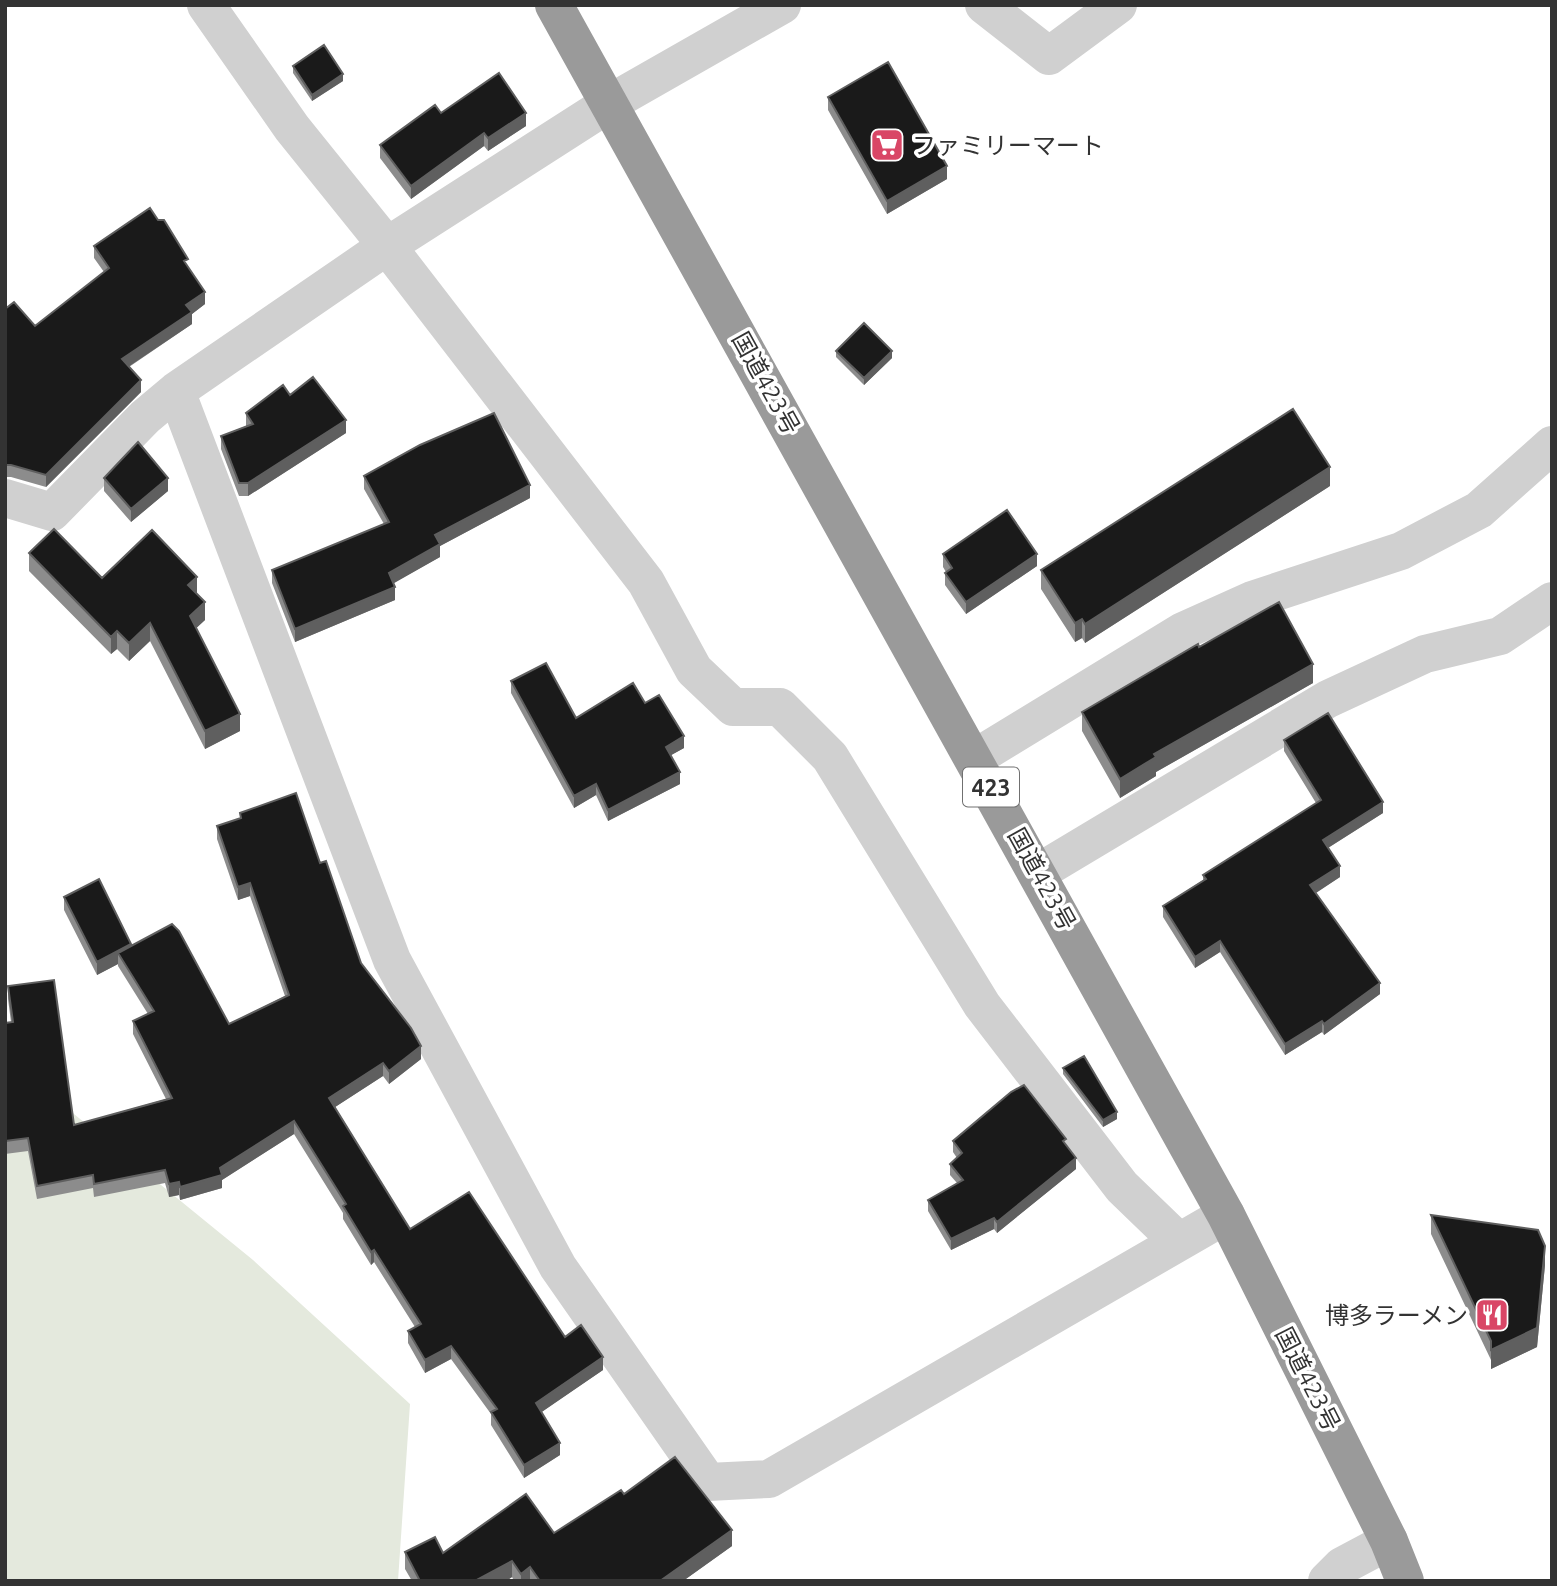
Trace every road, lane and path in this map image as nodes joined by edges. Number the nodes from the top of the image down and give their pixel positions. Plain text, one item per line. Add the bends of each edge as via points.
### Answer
1 (206, 5) edge
2 (554, 5) edge
3 (782, 5) edge
4 (984, 5) edge
5 (1118, 5) edge
6 (610, 103) junction
7 (387, 246) junction
8 (176, 391) junction
9 (1552, 445) edge
10 (5, 498) edge
11 (1552, 601) edge
12 (975, 758) junction
13 (1038, 872) junction
14 (1226, 1215) junction
15 (1179, 1242) junction
16 (1389, 1541) junction
17 (1327, 1581) edge
18 (1405, 1581) edge

1 - 7 street via 292,128
2 - 6 highway, 国道423号 / 423
3 - 6 street
4 - 5 street via 1049,55
6 - 7 street
6 - 12 highway, 国道423号 / 423
7 - 8 street
7 - 15 street via 646,582 694,670 733,707 780,708 830,757 982,1005 1122,1186
8 - 10 street via 51,512
8 - 15 street via 392,960 558,1266 708,1482 769,1479
9 - 12 street via 1479,510 1401,551 1252,600 1183,631
11 - 13 street via 1500,636 1425,654 1328,699
12 - 13 highway, 国道423号 / 423
13 - 14 highway, 国道423号 / 423
14 - 15 street
14 - 16 highway, 国道423号 / 423
16 - 17 street via 1342,1566
16 - 18 highway, 国道423号 / 423

